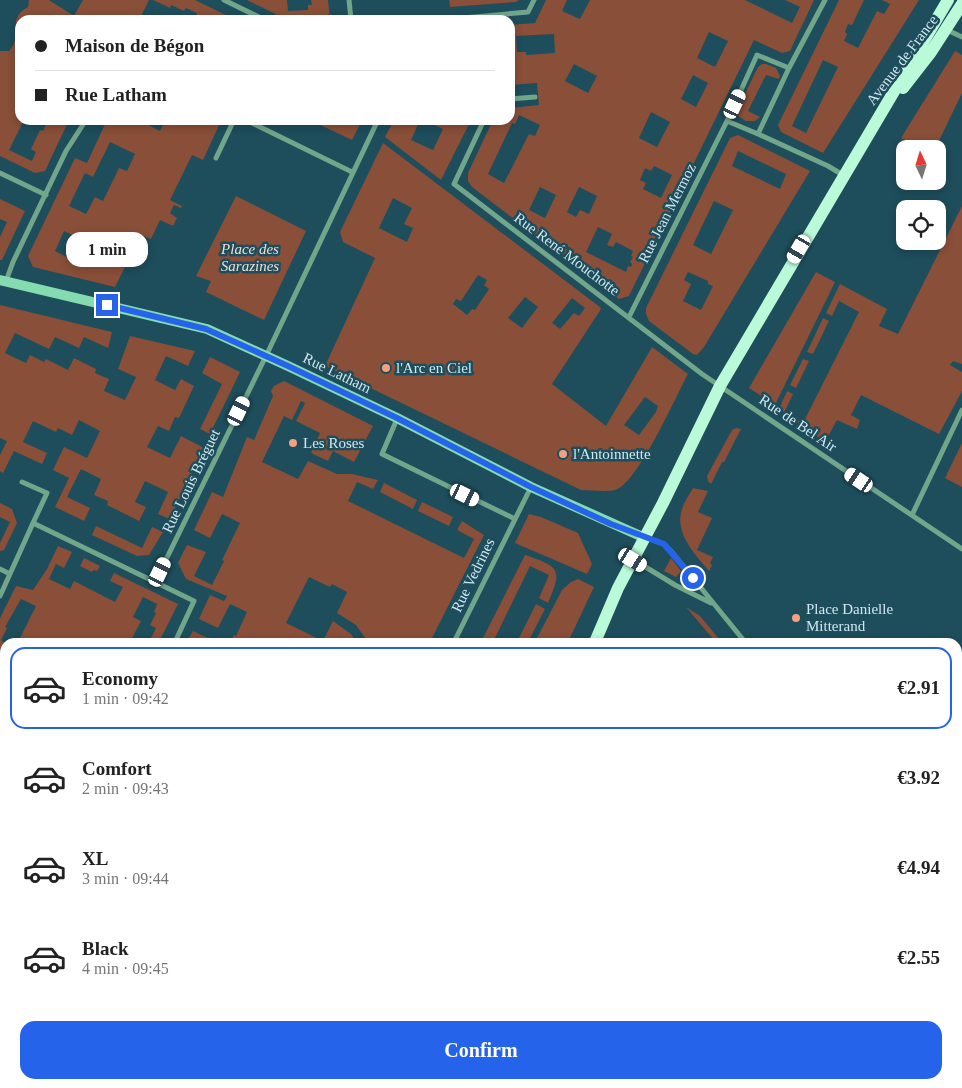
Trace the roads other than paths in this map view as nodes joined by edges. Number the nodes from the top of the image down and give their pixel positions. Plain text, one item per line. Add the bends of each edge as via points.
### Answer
1 (224, 0) edge
2 (349, 0) edge
3 (534, 0) edge
4 (824, 0) edge
5 (948, 0) edge
6 (962, 4) edge
7 (255, 15) edge
8 (350, 15) edge
9 (495, 15) edge
10 (934, 23) junction
11 (946, 29) junction
12 (962, 37) edge
13 (789, 68) junction
14 (535, 97) dead end
15 (515, 99) edge
16 (878, 119) junction
17 (727, 120) junction
18 (83, 125) edge
19 (232, 125) edge
20 (256, 125) edge
21 (376, 125) edge
22 (482, 125) edge
23 (758, 134) junction
24 (216, 158) dead end
25 (352, 172) junction
26 (0, 173) edge
27 (844, 176) junction
28 (46, 194) junction
29 (3, 280) edge
30 (629, 317) junction
31 (266, 356) junction
32 (720, 386) junction
33 (962, 410) edge
34 (397, 418) junction
35 (22, 482) dead end
36 (531, 487) junction
37 (912, 515) junction
38 (515, 519) junction
39 (33, 523) junction
40 (645, 538) junction
41 (962, 549) edge
42 (633, 560) junction
43 (0, 569) edge
44 (10, 574) junction
45 (155, 582) junction
46 (0, 596) edge
47 (714, 604) junction
48 (177, 638) edge
49 (456, 638) edge
50 (597, 638) edge
51 (742, 638) edge

1 - 7 street
2 - 8 street
3 - 9 street via 528,12
4 - 13 street
5 - 10 main road, Avenue de France
6 - 11 main road, Avenue de France
10 - 11 street
10 - 16 main road, Avenue de France
11 - 12 street
11 - 16 main road, Avenue de France
13 - 17 street, Rue Jean Mermoz via 757,55
13 - 23 street
14 - 15 street
16 - 27 main road
17 - 23 street
17 - 30 street, Rue Jean Mermoz
18 - 28 street via 66,150
19 - 24 street
20 - 25 street
21 - 25 street, Rue Louis Bréguet
22 - 30 street, Rue René Mouchotte via 454,184
23 - 27 street
25 - 31 street, Rue Louis Bréguet
26 - 28 street
27 - 32 main road
28 - 29 street
29 - 31 street, Rue Latham via 206,329
30 - 32 street, Rue René Mouchotte
31 - 34 street, Rue Latham
31 - 45 street, Rue Louis Bréguet
32 - 37 street, Rue de Bel Air
32 - 40 main road
33 - 37 street
34 - 36 street, Rue Latham
34 - 38 street via 382,454
35 - 39 street via 48,493
36 - 38 street, Rue Vedrines
36 - 40 street, Rue Latham
37 - 41 street, Rue de Bel Air
38 - 49 street, Rue Vedrines
39 - 44 street
39 - 45 street
40 - 42 main road
40 - 47 street via 664,544
42 - 47 street
42 - 50 main road
43 - 44 street
44 - 46 street
45 - 48 street via 194,601
47 - 51 street

